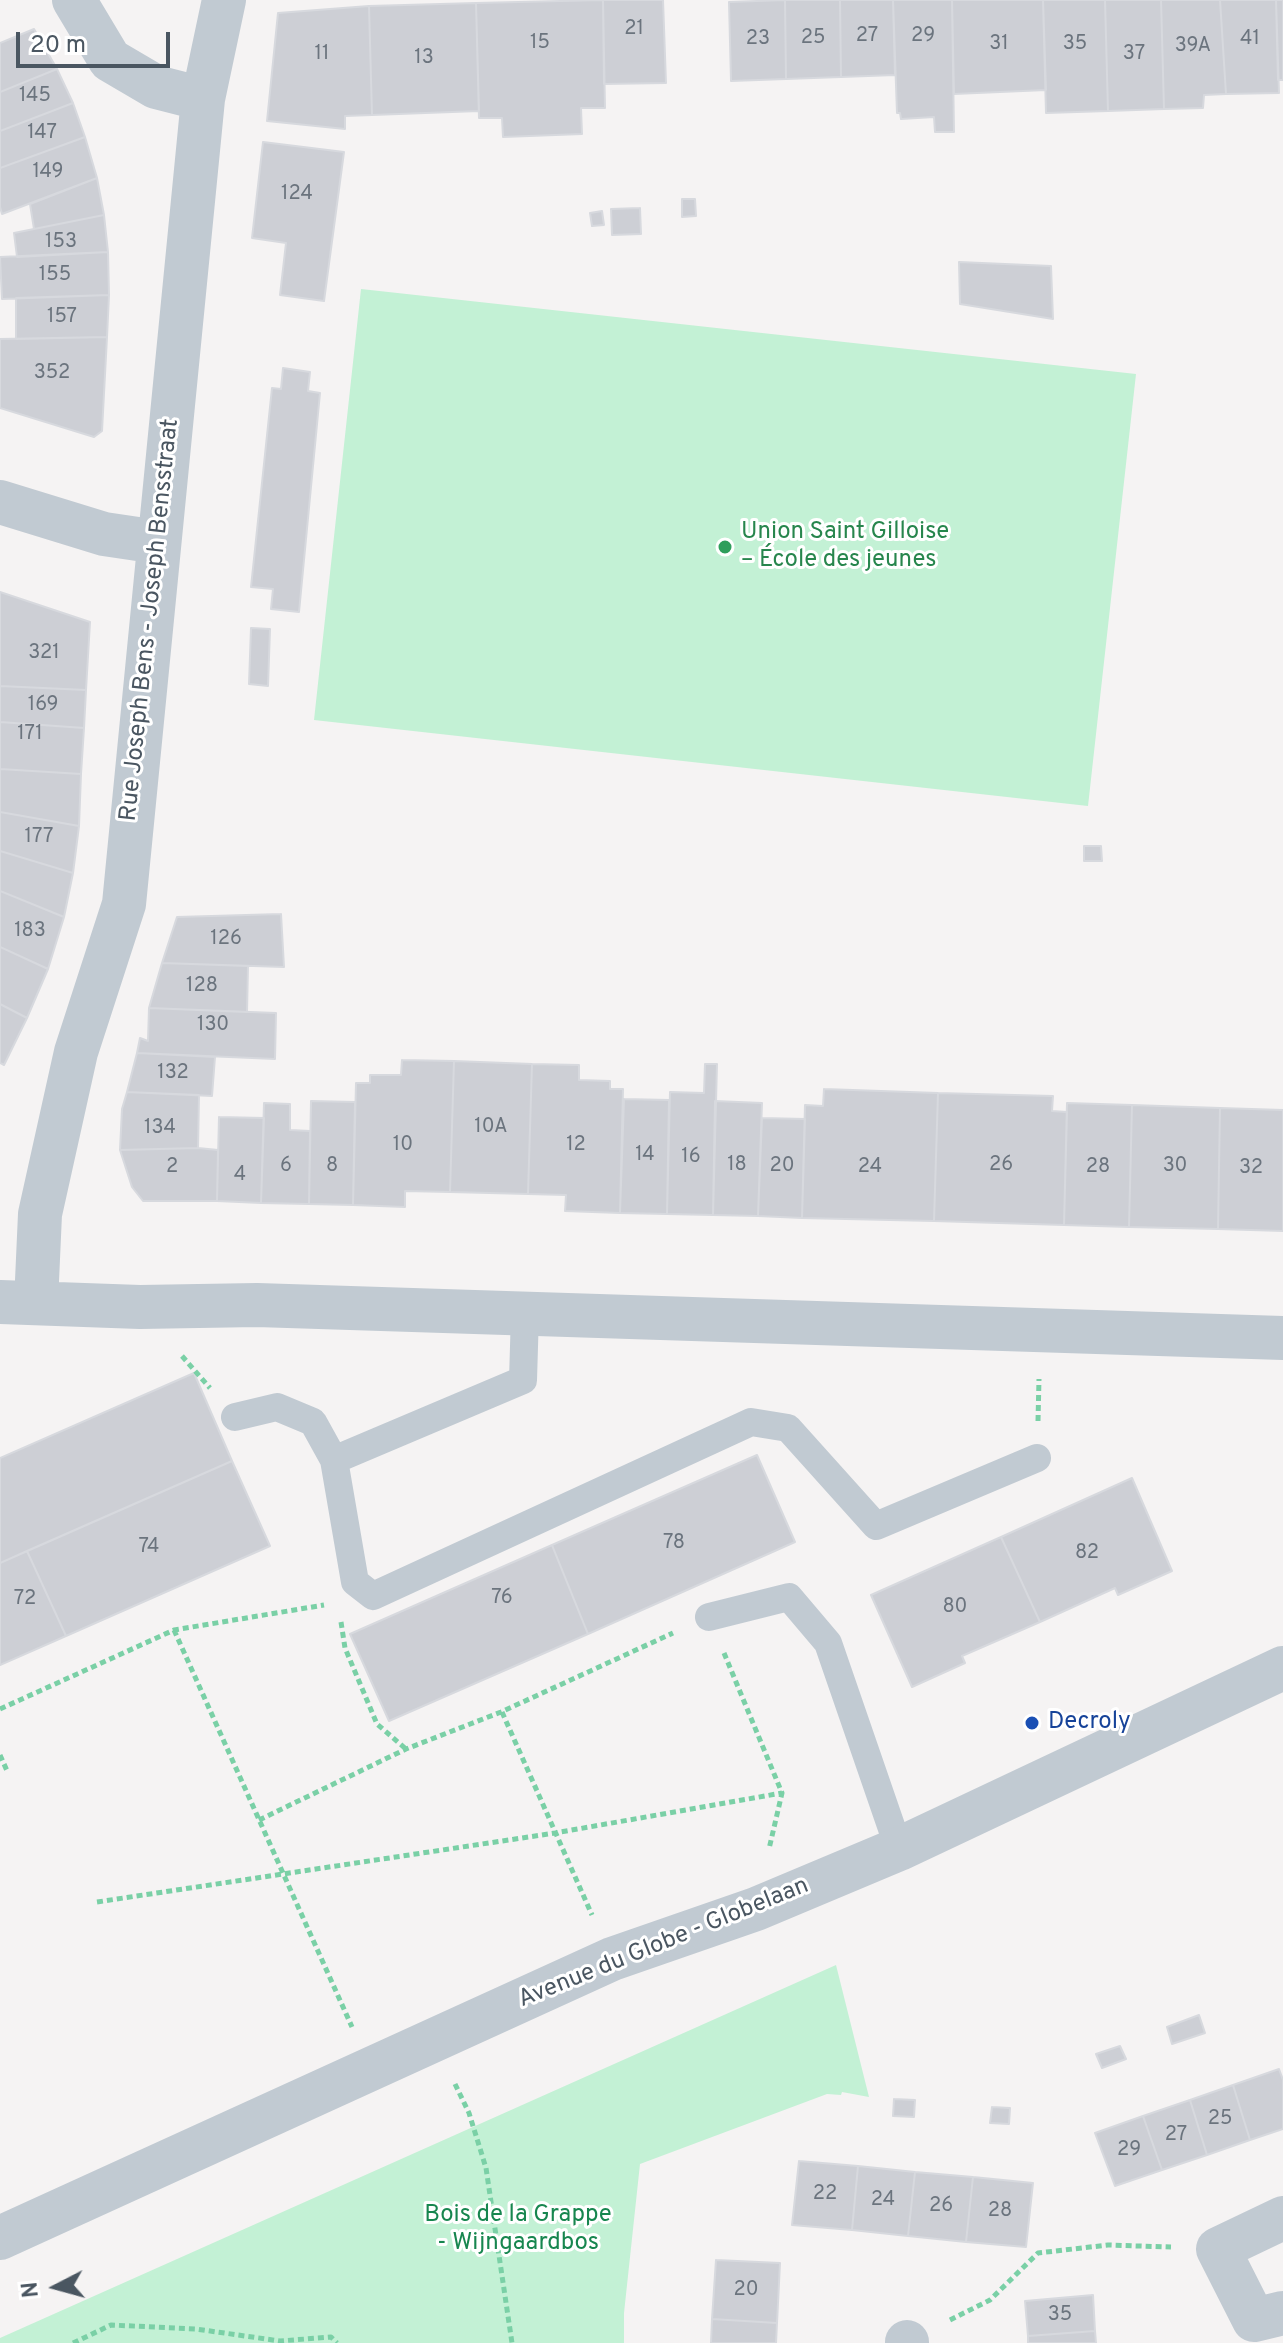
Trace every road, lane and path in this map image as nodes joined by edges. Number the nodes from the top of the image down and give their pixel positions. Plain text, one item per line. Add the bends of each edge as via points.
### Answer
1 (74, 0) edge
2 (224, 0) edge
3 (203, 99) junction
4 (0, 502) edge
5 (158, 542) junction
6 (18, 1302) edge
7 (140, 1307) junction
8 (525, 1313) junction
9 (1041, 1330) junction
10 (1283, 1338) edge
11 (235, 1417) joint
12 (1037, 1458) joint
13 (334, 1460) junction
14 (338, 1603) dead end
15 (709, 1617) junction
16 (341, 1618) dead end
17 (174, 1630) junction
18 (1283, 1668) edge
19 (0, 1709) edge
20 (501, 1712) junction
21 (406, 1749) junction
22 (0, 1755) edge
23 (8, 1773) dead end
24 (782, 1793) junction
25 (259, 1820) junction
26 (555, 1833) junction
27 (899, 1849) junction
28 (283, 1876) junction
29 (97, 1902) dead end
30 (756, 1909) junction
31 (612, 1959) junction
32 (370, 2068) junction
33 (469, 2113) dead end
34 (1283, 2218) edge
35 (0, 2238) edge
36 (1218, 2249) junction
37 (1283, 2313) edge
38 (73, 2343) edge
39 (337, 2343) edge
40 (512, 2343) edge
41 (907, 2343) edge

1 - 3 street via 110,60 156,87
2 - 3 street, Rue Joseph Bens - Joseph Bensstraat
3 - 5 street, Rue Joseph Bens - Joseph Bensstraat
4 - 5 street via 104,534
5 - 6 street, Rue Joseph Bens - Joseph Bensstraat via 124,904 76,1052
6 - 7 street
7 - 8 street
7 - 11 path
8 - 9 street
8 - 13 lane via 523,1380
9 - 10 street
9 - 12 path
11 - 13 lane via 277,1407 313,1422
12 - 13 lane via 876,1526 788,1428 751,1422 373,1596 355,1582
14 - 17 path
15 - 20 path
15 - 24 path
15 - 27 lane via 789,1597 828,1643
16 - 21 path via 345,1648 377,1724
17 - 19 path
17 - 25 path
18 - 27 street, Avenue du Globe - Globelaan
20 - 21 path
20 - 26 path
21 - 25 path
22 - 23 path
24 - 26 path
24 - 30 path
25 - 28 path
26 - 28 path
26 - 31 path
27 - 30 street, Avenue du Globe - Globelaan
28 - 29 path
28 - 32 path
30 - 31 street, Avenue du Globe - Globelaan
31 - 32 street, Avenue du Globe - Globelaan
32 - 35 street, Avenue du Globe - Globelaan
33 - 40 path via 486,2168
34 - 36 street
36 - 37 street via 1254,2320
36 - 41 path via 1108,2245 1038,2253 990,2300
38 - 39 path via 111,2325 196,2329 280,2341 331,2337

